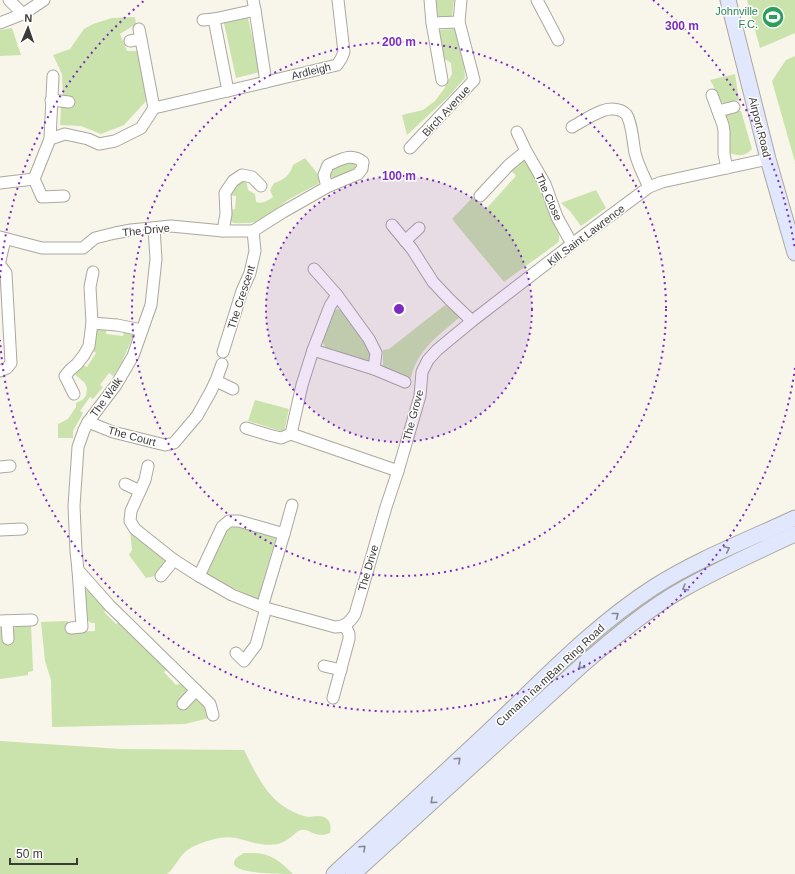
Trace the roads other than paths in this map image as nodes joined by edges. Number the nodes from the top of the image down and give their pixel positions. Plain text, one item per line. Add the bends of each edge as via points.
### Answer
1 (9, 0) edge
2 (44, 0) edge
3 (338, 0) edge
4 (430, 0) edge
5 (461, 0) edge
6 (537, 0) edge
7 (728, 0) edge
8 (254, 5) edge
9 (23, 14) junction
10 (459, 22) junction
11 (0, 23) edge
12 (432, 23) junction
13 (558, 40) dead end
14 (130, 41) dead end
15 (52, 76) dead end
16 (442, 80) dead end
17 (266, 82) junction
18 (228, 91) junction
19 (712, 95) dead end
20 (51, 100) junction
21 (69, 102) dead end
22 (734, 107) dead end
23 (154, 108) junction
24 (718, 111) junction
25 (572, 127) dead end
26 (517, 132) dead end
27 (50, 139) junction
28 (410, 148) dead end
29 (526, 151) junction
30 (768, 159) junction
31 (727, 168) junction
32 (34, 179) junction
33 (0, 183) edge
34 (261, 186) dead end
35 (327, 187) dead end
36 (649, 188) junction
37 (64, 196) dead end
38 (480, 196) dead end
39 (392, 224) dead end
40 (154, 228) junction
41 (419, 228) dead end
42 (223, 231) junction
43 (253, 231) junction
44 (3, 238) edge
45 (405, 241) junction
46 (572, 244) junction
47 (795, 253) edge
48 (0, 261) edge
49 (0, 265) edge
50 (314, 270) dead end
51 (93, 272) dead end
52 (337, 295) junction
53 (472, 321) junction
54 (92, 323) junction
55 (142, 330) junction
56 (313, 350) junction
57 (223, 352) dead end
58 (428, 360) joint
59 (222, 364) dead end
60 (374, 369) junction
61 (0, 371) edge
62 (216, 381) junction
63 (405, 382) dead end
64 (233, 389) dead end
65 (74, 394) dead end
66 (88, 422) junction
67 (246, 428) dead end
68 (291, 434) junction
69 (148, 466) dead end
70 (398, 471) junction
71 (126, 484) dead end
72 (140, 491) junction
73 (292, 505) dead end
74 (386, 507) joint
75 (795, 518) edge
76 (22, 528) dead end
77 (0, 530) edge
78 (284, 534) junction
79 (795, 534) edge
80 (174, 560) junction
81 (78, 570) junction
82 (161, 576) dead end
83 (199, 576) junction
84 (264, 607) junction
85 (32, 620) dead end
86 (4, 621) edge
87 (345, 625) junction
88 (93, 627) dead end
89 (8, 639) dead end
90 (236, 653) dead end
91 (324, 666) dead end
92 (341, 670) junction
93 (196, 690) junction
94 (333, 698) dead end
95 (183, 704) dead end
96 (213, 715) dead end
97 (334, 874) edge
98 (353, 874) edge

1 - 9 street
2 - 9 street
3 - 17 street, Ardleigh via 344,52 342,59 336,65
4 - 12 street
5 - 10 street, Birch Avenue
6 - 13 street
7 - 30 main road, Airport Road
8 - 17 street
8 - 18 street via 208,19
9 - 11 street
10 - 12 street
10 - 28 street, Birch Avenue via 474,80
12 - 16 street
14 - 23 street via 140,34
15 - 20 street
17 - 18 street, Ardleigh
18 - 23 street, Ardleigh
19 - 24 street
20 - 21 street
20 - 27 street
22 - 24 street
23 - 27 street via 141,128 116,141 99,144 65,134
24 - 31 street via 724,131
25 - 36 street via 602,111 614,109 626,114 635,154
26 - 29 street, The Close
27 - 32 street
29 - 38 street
29 - 46 street, The Close via 545,184 557,217
30 - 31 street, Kill Saint Lawrence
30 - 47 main road, Airport Road
31 - 36 street, Kill Saint Lawrence via 662,182
32 - 33 street
32 - 37 street via 42,197
34 - 42 street via 252,176 242,175 233,180 225,193 226,214
35 - 43 street
36 - 46 street, Kill Saint Lawrence
39 - 45 street
40 - 42 street, The Drive via 171,226
40 - 44 street, The Drive via 95,238 83,248 42,248
40 - 55 street, The Walk via 156,259 151,305
41 - 45 street
42 - 43 street, The Drive
43 - 57 street, The Crescent via 255,251 250,273
44 - 48 street
45 - 53 street via 433,282
46 - 53 street, Kill Saint Lawrence
49 - 61 street via 6,273 10,362 7,368
50 - 52 street
51 - 54 street via 90,287
52 - 56 street via 330,306
52 - 60 street via 369,338 376,353
53 - 58 street, Kill Saint Lawrence
54 - 55 street
54 - 65 street via 86,350 65,376
55 - 66 street, The Walk via 133,356 116,385
56 - 60 street, The Grove
56 - 68 street
58 - 70 street, The Grove via 422,372 420,396
59 - 62 street, The Court
60 - 63 street, The Grove
62 - 64 street
62 - 66 street, The Court via 197,416 174,443 165,445 112,432
66 - 81 street, The Walk via 78,447 74,506
67 - 68 street via 282,438
68 - 70 street
69 - 72 street
70 - 74 street, The Grove
71 - 72 street
72 - 80 street via 131,511 130,521 135,529
73 - 78 street
74 - 87 street, The Drive via 355,614
97 -> 75 main road, Cumann na mBan Ring Road via 600,627 679,572
76 - 77 street
78 - 83 street via 239,521 229,521 222,527
78 - 84 street
79 -> 98 main road, Cumann na mBan Ring Road via 685,588 637,620 581,666
80 - 82 street
80 - 83 street
81 - 88 street, The Walk via 76,628
81 - 93 street via 110,606
83 - 84 street via 232,595
84 - 87 street via 335,627
84 - 90 street via 256,645 248,664
85 - 86 street
86 - 89 street
87 - 92 street via 349,639
91 - 92 street
92 - 94 street
93 - 95 street
93 - 96 street via 210,704

